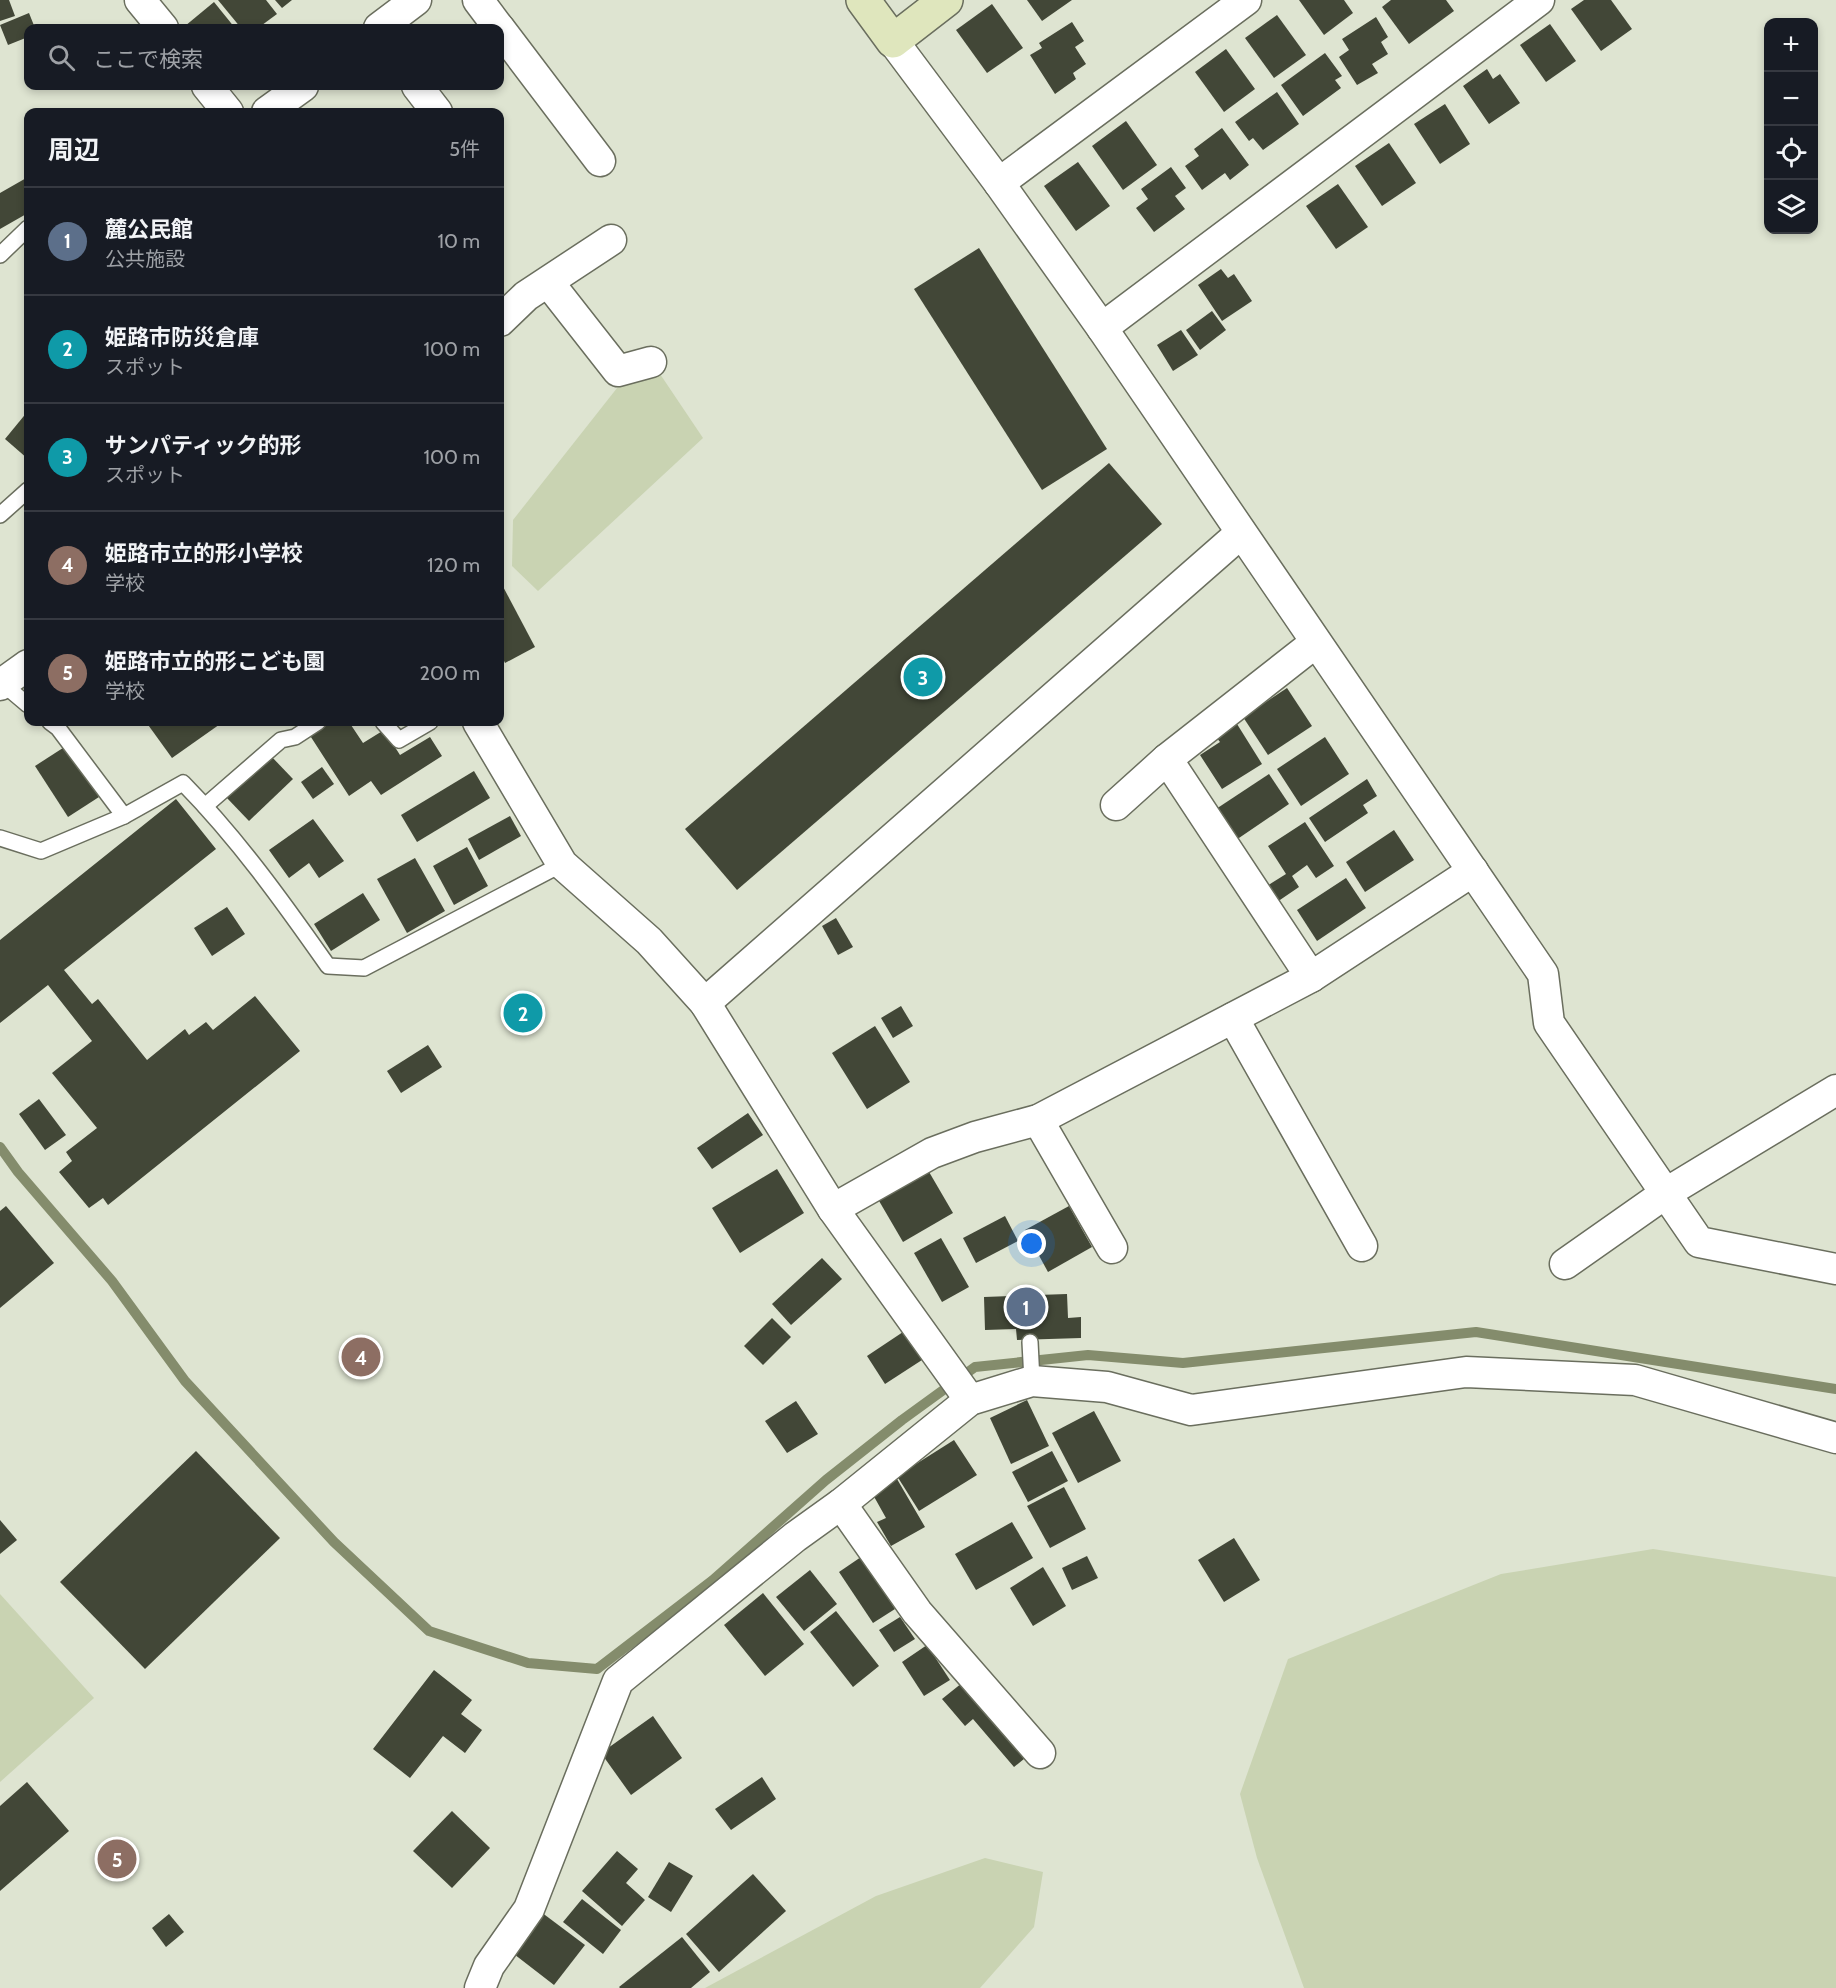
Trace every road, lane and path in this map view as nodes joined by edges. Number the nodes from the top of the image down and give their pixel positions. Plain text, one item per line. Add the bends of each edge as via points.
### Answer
1 (140, 0) edge
2 (416, 0) edge
3 (478, 0) edge
4 (863, 0) edge
5 (946, 0) edge
6 (1246, 0) edge
7 (1539, 0) edge
8 (160, 24) edge
9 (384, 24) edge
10 (495, 24) edge
11 (504, 36) edge
12 (893, 41) junction
13 (297, 90) edge
14 (420, 90) edge
15 (273, 108) edge
16 (434, 108) edge
17 (600, 161) dead end
18 (999, 183) junction
19 (24, 232) edge
20 (610, 240) dead end
21 (0, 255) edge
22 (549, 283) junction
23 (504, 317) edge
24 (1102, 328) junction
25 (651, 362) dead end
26 (24, 494) edge
27 (0, 515) edge
28 (1241, 533) junction
29 (1315, 643) junction
30 (24, 668) edge
31 (1, 684) edge
32 (24, 702) edge
33 (55, 726) edge
34 (312, 726) edge
35 (386, 726) edge
36 (423, 726) edge
37 (480, 726) edge
38 (1167, 759) junction
39 (205, 806) junction
40 (1116, 806) dead end
41 (124, 816) junction
42 (0, 838) edge
43 (562, 864) junction
44 (1473, 871) junction
45 (1311, 977) junction
46 (705, 1004) junction
47 (1233, 1018) junction
48 (1836, 1090) edge
49 (1038, 1120) junction
50 (1666, 1192) junction
51 (832, 1209) junction
52 (1362, 1246) dead end
53 (1112, 1248) dead end
54 (1565, 1264) dead end
55 (1836, 1269) edge
56 (1030, 1342) dead end
57 (1032, 1381) junction
58 (970, 1400) junction
59 (1836, 1438) edge
60 (841, 1504) junction
61 (1040, 1753) dead end
62 (480, 1988) edge

1 - 8 street
2 - 9 street
3 - 10 street
4 - 12 street
5 - 12 street
6 - 18 street
7 - 24 street
11 - 17 street
12 - 18 street
13 - 15 street
14 - 16 street
18 - 24 street
19 - 21 lane
20 - 22 street
22 - 23 street via 526,296
22 - 25 street via 618,371
24 - 28 street
26 - 27 lane
28 - 29 street
28 - 46 street
29 - 38 street
29 - 44 street
30 - 31 street
31 - 32 lane
33 - 41 lane
34 - 39 lane via 295,737 280,740
35 - 36 lane via 399,741
37 - 43 street
38 - 40 street
38 - 45 street
39 - 41 lane via 183,783
39 - 43 lane via 270,884 328,966 364,968
41 - 42 lane via 41,851
43 - 46 street via 649,941
44 - 45 street
44 - 50 street via 1543,974 1549,1023
45 - 47 street
46 - 51 street
47 - 49 street
47 - 52 street
48 - 50 street
49 - 51 street via 932,1153
49 - 53 street
50 - 54 street
50 - 55 street via 1699,1242
51 - 58 street
56 - 57 lane
57 - 58 street
57 - 59 street via 1107,1387 1191,1410 1466,1372 1635,1380
58 - 60 street
60 - 61 street via 917,1612
60 - 62 street via 795,1536 618,1681 529,1909 489,1966

